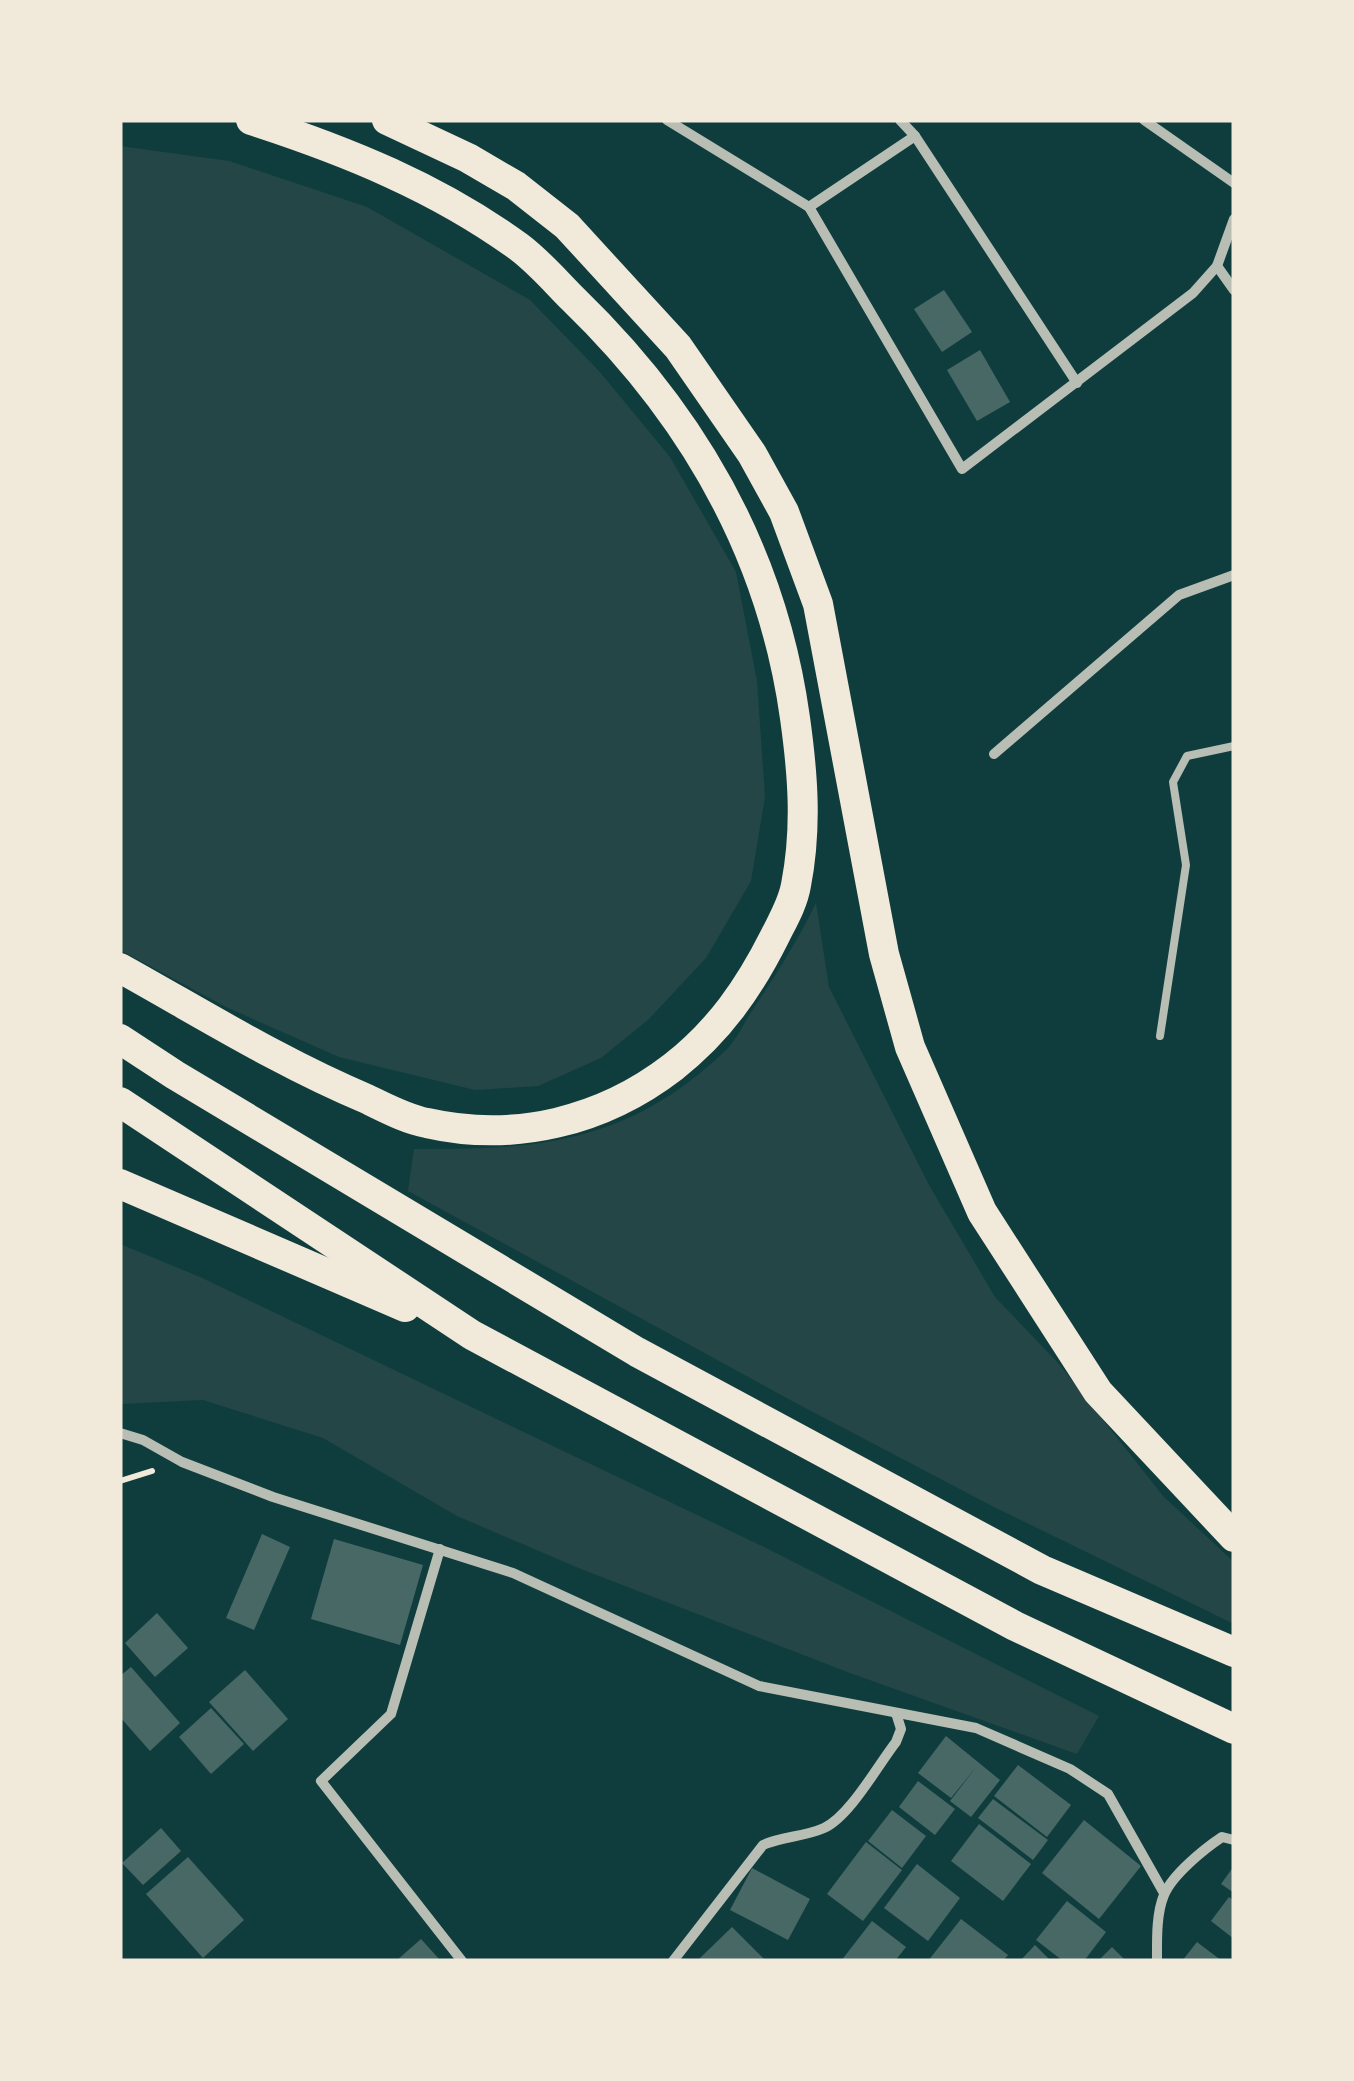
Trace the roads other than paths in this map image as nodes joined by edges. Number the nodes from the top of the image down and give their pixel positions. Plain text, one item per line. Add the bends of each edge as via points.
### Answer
1 (251, 120) edge
2 (387, 120) edge
3 (667, 120) edge
4 (900, 120) edge
5 (1144, 120) edge
6 (915, 136) junction
7 (1234, 183) edge
8 (809, 208) junction
9 (1234, 219) edge
10 (1217, 266) junction
11 (1234, 290) edge
12 (1077, 383) junction
13 (1234, 575) edge
14 (1234, 746) edge
15 (994, 754) dead end
16 (120, 968) edge
17 (1160, 1036) dead end
18 (120, 1039) edge
19 (120, 1102) edge
20 (120, 1184) edge
21 (472, 1335) junction
22 (120, 1433) edge
23 (1234, 1537) edge
24 (440, 1550) junction
25 (1234, 1652) edge
26 (896, 1713) junction
27 (1234, 1730) edge
28 (1234, 1840) edge
29 (1164, 1893) junction
30 (462, 1961) edge
31 (673, 1961) edge
32 (1158, 1961) edge

1 - 16 highway via 394,173 464,209 522,250 617,342 678,420 731,505 778,626 804,776 796,889 756,975 684,1058 648,1087 597,1113 515,1131 408,1117 323,1080
2 - 23 highway via 516,186 567,226 678,348 752,454 784,512 818,604 884,954 910,1047 982,1212 1098,1392
3 - 8 street
4 - 6 street
5 - 7 street
6 - 8 street
6 - 12 street
8 - 12 street via 962,469
9 - 10 street
10 - 11 street
10 - 12 street via 1193,293
13 - 15 street via 1178,595
14 - 17 lane via 1186,756 1173,782 1186,866
18 - 25 highway via 637,1352 1042,1570
19 - 21 highway
20 - 21 highway
21 - 27 highway via 1015,1626
22 - 24 street via 274,1497
24 - 26 street via 513,1573 759,1686
24 - 30 street via 391,1714 321,1780
26 - 29 street via 976,1728 1070,1769 1108,1794
26 - 31 street via 896,1742 834,1823 763,1845
28 - 29 street via 1222,1838 1200,1852
29 - 32 street

